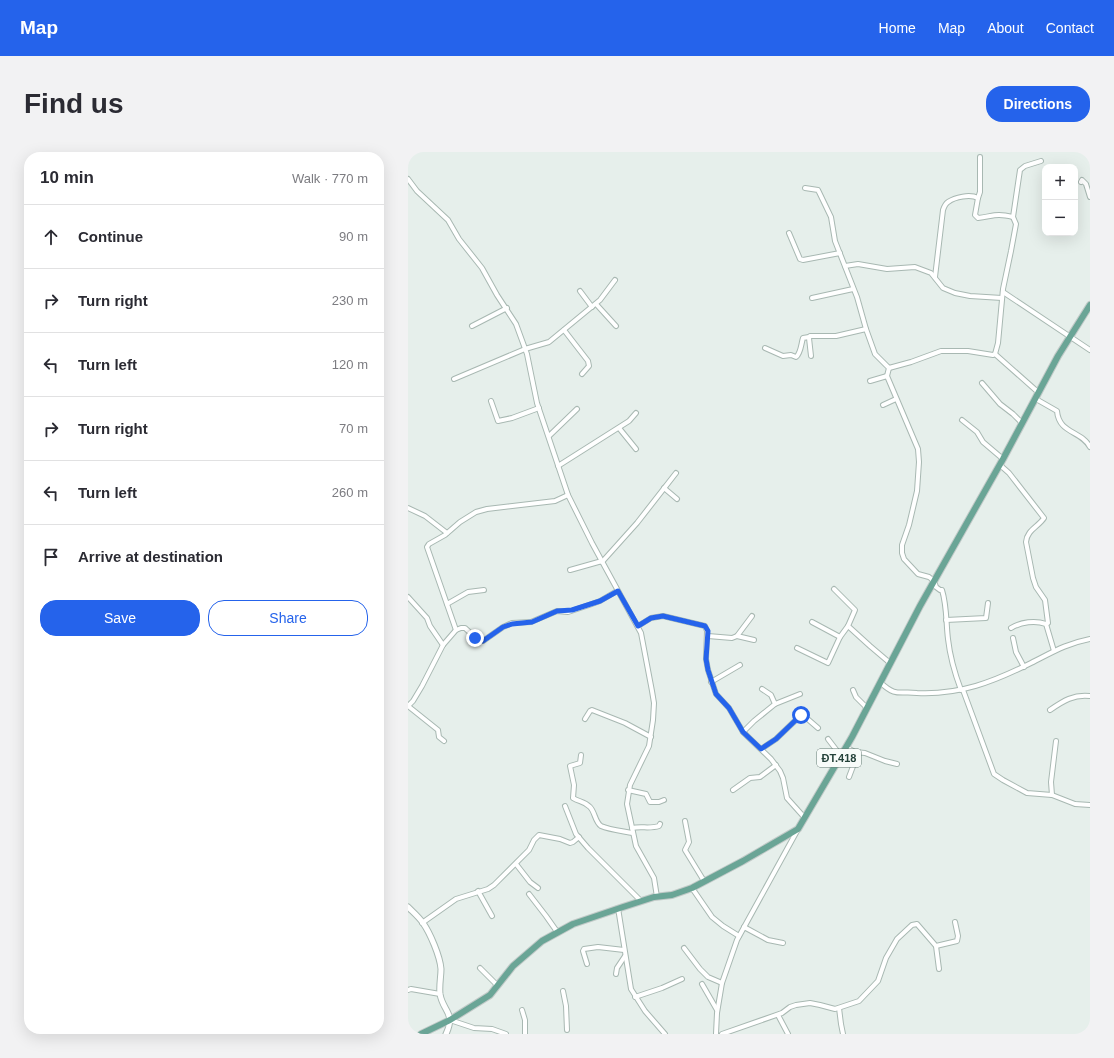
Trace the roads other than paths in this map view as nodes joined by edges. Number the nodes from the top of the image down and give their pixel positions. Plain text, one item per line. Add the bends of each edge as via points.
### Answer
1 (980, 157) dead end
2 (1041, 161) dead end
3 (408, 179) edge
4 (1081, 182) dead end
5 (805, 188) dead end
6 (1090, 197) edge
7 (978, 198) junction
8 (1013, 218) junction
9 (789, 233) dead end
10 (840, 253) junction
11 (845, 266) junction
12 (935, 277) junction
13 (615, 280) dead end
14 (853, 289) junction
15 (580, 291) dead end
16 (1002, 292) junction
17 (812, 298) dead end
18 (1002, 298) junction
19 (596, 304) junction
20 (1090, 305) edge
21 (592, 307) junction
22 (507, 308) junction
23 (472, 326) dead end
24 (616, 326) dead end
25 (866, 329) junction
26 (564, 330) junction
27 (809, 337) junction
28 (1070, 337) junction
29 (765, 348) dead end
30 (525, 349) junction
31 (1090, 350) edge
32 (995, 354) junction
33 (811, 356) dead end
34 (889, 368) junction
35 (582, 374) dead end
36 (887, 376) junction
37 (454, 379) dead end
38 (870, 381) dead end
39 (982, 383) dead end
40 (1039, 393) junction
41 (896, 399) junction
42 (1036, 399) junction
43 (491, 401) dead end
44 (883, 405) dead end
45 (539, 408) junction
46 (577, 409) dead end
47 (636, 413) dead end
48 (962, 420) dead end
49 (1022, 423) junction
50 (619, 428) junction
51 (549, 436) junction
52 (1090, 446) edge
53 (636, 449) dead end
54 (1001, 462) junction
55 (558, 466) junction
56 (676, 473) dead end
57 (664, 488) junction
58 (568, 495) junction
59 (677, 500) dead end
60 (408, 508) edge
61 (447, 533) junction
62 (602, 562) junction
63 (570, 570) dead end
64 (934, 581) junction
65 (834, 589) dead end
66 (484, 590) dead end
67 (618, 591) junction
68 (408, 597) edge
69 (988, 603) dead end
70 (447, 604) junction
71 (752, 616) dead end
72 (946, 620) junction
73 (812, 622) dead end
74 (1046, 624) junction
75 (638, 626) junction
76 (848, 626) junction
77 (1011, 628) dead end
78 (456, 630) junction
79 (708, 636) junction
80 (737, 636) junction
81 (840, 636) junction
82 (1013, 638) dead end
83 (1090, 639) edge
84 (754, 640) dead end
85 (442, 645) junction
86 (797, 648) dead end
87 (1054, 651) junction
88 (890, 663) junction
89 (740, 665) dead end
90 (1024, 667) junction
91 (711, 682) junction
92 (881, 683) junction
93 (762, 689) dead end
94 (853, 690) dead end
95 (962, 690) junction
96 (800, 694) dead end
97 (1090, 696) edge
98 (775, 704) junction
99 (408, 706) edge
100 (867, 708) junction
101 (1050, 710) dead end
102 (585, 719) dead end
103 (818, 728) dead end
104 (743, 732) junction
105 (651, 737) junction
106 (828, 739) dead end
107 (444, 741) dead end
108 (1056, 741) dead end
109 (846, 746) junction
110 (761, 749) junction
111 (858, 753) junction
112 (581, 755) dead end
113 (841, 756) junction
114 (897, 764) dead end
115 (776, 765) junction
116 (849, 777) dead end
117 (628, 790) junction
118 (733, 790) dead end
119 (1052, 795) junction
120 (664, 800) dead end
121 (1090, 805) edge
122 (565, 806) dead end
123 (804, 817) junction
124 (685, 821) dead end
125 (660, 824) dead end
126 (798, 829) junction
127 (632, 830) junction
128 (579, 837) junction
129 (516, 864) junction
130 (704, 881) junction
131 (538, 888) dead end
132 (692, 888) junction
133 (478, 892) junction
134 (529, 894) dead end
135 (657, 897) junction
136 (641, 901) junction
137 (408, 907) edge
138 (618, 908) junction
139 (492, 916) dead end
140 (955, 922) dead end
141 (422, 923) junction
142 (744, 927) junction
143 (558, 933) junction
144 (739, 936) junction
145 (783, 943) dead end
146 (936, 946) junction
147 (684, 948) dead end
148 (624, 950) junction
149 (625, 956) junction
150 (587, 964) dead end
151 (480, 968) dead end
152 (939, 969) dead end
153 (616, 974) dead end
154 (682, 979) dead end
155 (722, 983) junction
156 (702, 984) dead end
157 (497, 985) junction
158 (408, 990) edge
159 (563, 991) dead end
160 (440, 994) junction
161 (635, 997) junction
162 (839, 1008) junction
163 (522, 1010) dead end
164 (717, 1010) junction
165 (778, 1014) junction
166 (450, 1020) junction
167 (567, 1030) dead end
168 (421, 1034) edge
169 (446, 1034) edge
170 (506, 1034) edge
171 (525, 1034) edge
172 (665, 1034) edge
173 (716, 1034) edge
174 (722, 1034) edge
175 (788, 1034) edge
176 (843, 1034) edge

1 - 7 street
2 - 8 street via 1020,170
3 - 22 street via 448,220
4 - 6 street via 1082,180 1086,184
5 - 10 street via 818,190 831,217
7 - 8 street via 975,215 978,218 1002,214
7 - 12 street via 972,196 955,199 946,204 943,210
8 - 16 street via 1016,224
9 - 10 street via 800,260
10 - 11 street
11 - 12 street via 858,264 887,269 915,268 927,270
11 - 14 street
12 - 18 street via 944,288 955,293
13 - 19 street
14 - 17 street
14 - 25 street
15 - 21 street
16 - 18 street
16 - 28 street
18 - 32 street
19 - 21 street
19 - 24 street
20 - 28 main road, ĐT.418
21 - 26 street
22 - 23 street
22 - 30 street via 518,328
25 - 27 street via 836,336
25 - 34 street via 875,354
26 - 30 street via 549,342
26 - 35 street via 588,361 589,366
27 - 29 street via 803,338 796,357 783,356
27 - 33 street
28 - 31 street
28 - 40 main road, ĐT.418
30 - 37 street
30 - 45 street
32 - 34 street via 941,350
32 - 40 street
34 - 36 street
36 - 38 street
36 - 41 street
39 - 49 street via 1000,404
40 - 42 main road, ĐT.418
41 - 44 street
41 - 64 street via 918,450 919,462 917,491 902,553 904,559 918,574 928,576
42 - 49 main road, ĐT.418
42 - 52 street via 1057,411 1063,426 1086,440
43 - 45 street via 499,421
45 - 51 street
46 - 51 street
47 - 50 street
48 - 54 street via 977,432
49 - 54 main road, ĐT.418
50 - 53 street
50 - 55 street
51 - 55 street
54 - 64 main road, ĐT.418
54 - 74 street via 1044,518 1030,532 1026,542 1033,578 1045,600 1048,623
55 - 58 street
56 - 57 street
57 - 59 street
57 - 62 street
58 - 61 street via 555,502 476,512
58 - 62 street
60 - 61 street via 425,516
61 - 70 street via 427,547
62 - 63 street
62 - 67 street
64 - 72 street via 936,587 942,590
64 - 88 main road, ĐT.418
65 - 76 street via 855,610
66 - 70 street via 468,592
67 - 75 street
67 - 78 street via 600,601 572,610 557,611 532,622 503,627 483,641 475,638 465,628
68 - 85 street via 427,618
69 - 72 street via 986,618
70 - 78 street
71 - 80 street
72 - 95 street via 953,666
73 - 81 street
74 - 77 street via 1026,622
74 - 87 street
75 - 79 street via 656,616 666,616 705,626
75 - 105 street via 654,703
76 - 81 street
76 - 88 street
78 - 85 street
79 - 80 street
79 - 91 street via 706,659
80 - 84 street
81 - 86 street via 828,663
82 - 90 street via 1016,652
83 - 87 street
85 - 99 street via 422,686
87 - 90 street
88 - 92 main road, ĐT.418
89 - 91 street
90 - 95 street
91 - 104 street via 716,694 729,708
92 - 95 street via 889,690 899,693
92 - 100 main road, ĐT.418
93 - 98 street via 771,695
94 - 100 street
95 - 119 street via 994,774 1027,793
96 - 98 street
97 - 101 street via 1070,698
98 - 104 street
99 - 107 street via 438,730 439,737
100 - 109 main road, ĐT.418
102 - 105 street via 592,710
103 - 110 street via 801,715 776,739
104 - 110 street
105 - 117 street via 648,749
106 - 113 street
108 - 119 street
109 - 111 street
109 - 113 main road, ĐT.418
110 - 115 street
111 - 114 street
111 - 116 street
112 - 127 street via 580,763 570,766 574,784 573,798 581,800 593,811 601,826
113 - 123 main road, ĐT.418
115 - 118 street via 760,777 750,778
115 - 123 street via 782,773 786,796
117 - 120 street via 646,794 650,802
117 - 127 street via 626,804
119 - 121 street via 1076,804
122 - 128 street via 573,829
123 - 126 main road, ĐT.418
124 - 130 street via 688,842 685,850
125 - 127 street via 654,828 640,826
126 - 130 main road
126 - 142 street
127 - 135 street via 639,852 654,878
128 - 129 street via 570,843 539,835
128 - 136 street
129 - 131 street
129 - 133 street via 494,885
130 - 132 main road
132 - 135 main road
132 - 144 street via 712,917
133 - 139 street
133 - 141 street via 456,899
134 - 143 street
135 - 136 main road
136 - 138 main road
137 - 141 street
138 - 143 main road via 573,924
138 - 148 street
140 - 146 street via 957,941
141 - 160 street via 439,959
142 - 144 street
142 - 145 street via 768,940
143 - 157 main road via 542,941 513,966
144 - 155 street
146 - 152 street
146 - 162 street via 917,924 912,925 897,939 886,958 878,981 859,1001
147 - 155 street via 708,977
148 - 149 street
148 - 150 street via 598,947 584,949
149 - 153 street
149 - 161 street
151 - 157 street
154 - 161 street
155 - 164 street
156 - 164 street
157 - 166 main road via 490,995
158 - 160 street via 411,988
159 - 167 street
160 - 166 street
161 - 172 street
162 - 165 street via 810,1003 790,1007
162 - 176 street
163 - 171 street
164 - 173 street
165 - 174 street
165 - 175 street
166 - 168 main road
166 - 169 street
166 - 170 street

